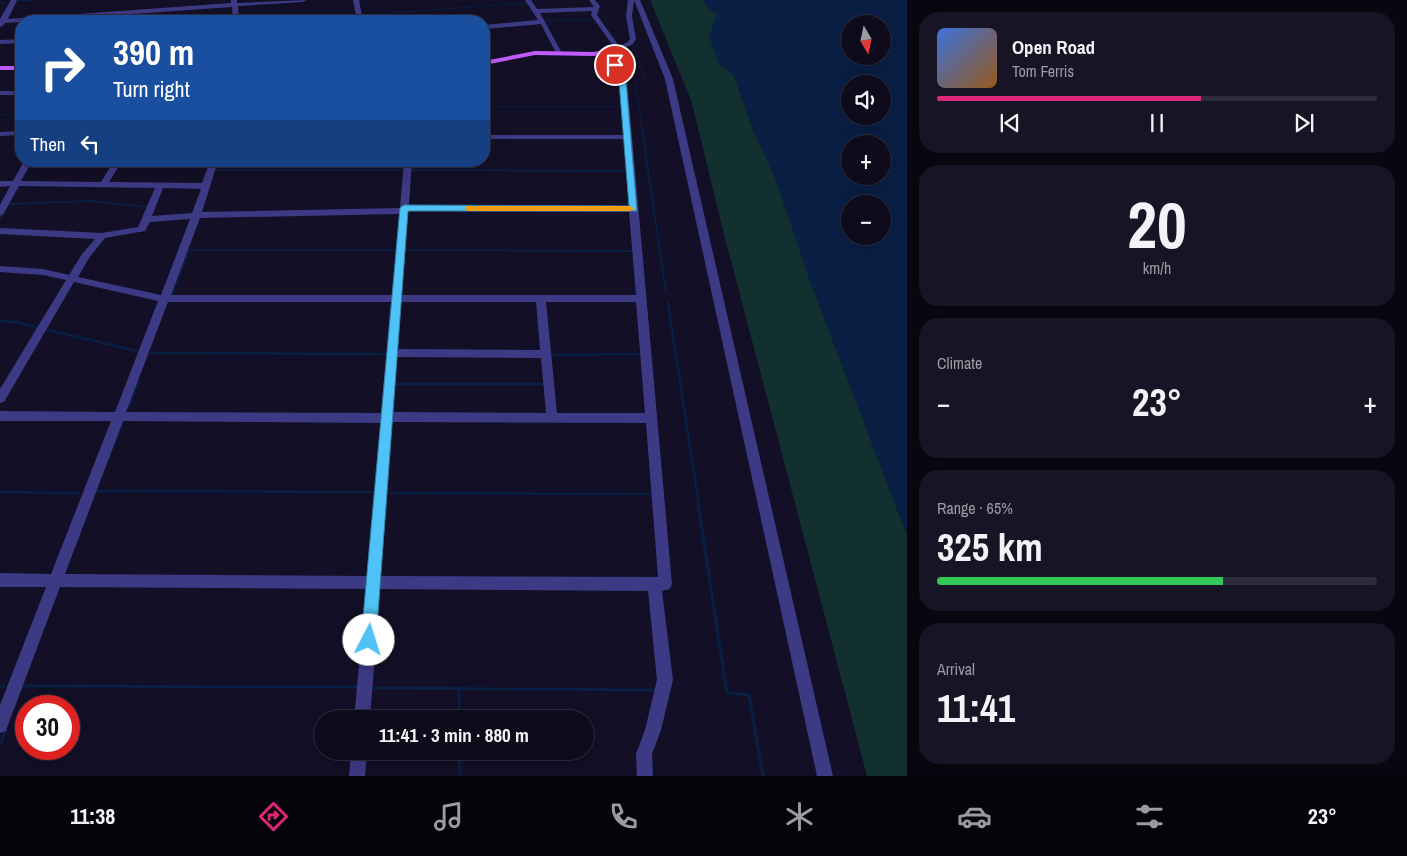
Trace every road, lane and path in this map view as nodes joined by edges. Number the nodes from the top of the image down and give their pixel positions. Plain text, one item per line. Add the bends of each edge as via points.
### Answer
1 (14, 0) edge
2 (303, 0) edge
3 (356, 0) edge
4 (528, 0) edge
5 (592, 0) edge
6 (631, 0) edge
7 (638, 0) edge
8 (235, 2) edge
9 (596, 8) junction
10 (535, 11) junction
11 (90, 15) edge
12 (236, 15) edge
13 (359, 15) edge
14 (15, 22) edge
15 (543, 22) junction
16 (1, 23) edge
17 (490, 26) edge
18 (15, 41) edge
19 (0, 42) edge
20 (618, 49) junction
21 (610, 52) junction
22 (559, 53) junction
23 (490, 62) edge
24 (0, 68) edge
25 (15, 68) edge
26 (15, 92) edge
27 (0, 93) edge
28 (15, 133) edge
29 (0, 134) edge
30 (490, 137) edge
31 (627, 137) junction
32 (25, 167) edge
33 (114, 167) edge
34 (212, 167) edge
35 (407, 167) edge
36 (104, 183) junction
37 (0, 184) edge
38 (16, 184) junction
39 (160, 186) junction
40 (206, 186) junction
41 (633, 209) junction
42 (403, 210) junction
43 (0, 213) edge
44 (196, 215) junction
45 (147, 219) junction
46 (0, 231) edge
47 (102, 236) junction
48 (0, 269) edge
49 (71, 279) junction
50 (164, 298) junction
51 (397, 298) junction
52 (541, 299) junction
53 (641, 299) junction
54 (392, 354) junction
55 (546, 354) junction
56 (0, 399) edge
57 (0, 416) edge
58 (117, 418) junction
59 (386, 418) junction
60 (552, 418) junction
61 (651, 418) junction
62 (0, 580) edge
63 (55, 580) junction
64 (374, 581) junction
65 (652, 584) junction
66 (363, 710) edge
67 (0, 725) edge
68 (358, 760) edge
69 (357, 776) edge
70 (645, 776) edge
71 (825, 776) edge

1 - 16 street
2 - 8 street
3 - 13 street
4 - 10 street
5 - 9 street
6 - 20 street via 629,16 633,39
7 - 71 street via 669,79
8 - 11 street
8 - 12 street
9 - 10 street
9 - 20 street via 594,15
10 - 15 street
14 - 16 street
15 - 17 street
15 - 22 street
18 - 19 street
20 - 21 main road
21 - 22 main road
21 - 31 street via 622,81
22 - 23 main road via 535,53
24 - 25 main road
26 - 27 street
28 - 29 street
30 - 31 street
31 - 41 street
32 - 38 street
33 - 36 street
34 - 40 street
35 - 42 street
36 - 38 street
36 - 39 street
37 - 38 street
38 - 43 street
39 - 40 street
39 - 45 street
40 - 44 street
41 - 42 street
41 - 53 street
42 - 44 street
42 - 51 street
44 - 45 street
44 - 50 street
45 - 47 street via 142,229
46 - 47 street
47 - 49 street
48 - 49 street via 43,272
49 - 50 street
49 - 56 street
50 - 51 street
50 - 58 street
51 - 52 street
51 - 54 street
52 - 53 street
52 - 55 street
53 - 61 street
54 - 55 street
54 - 59 street
55 - 60 street
57 - 58 street
58 - 59 street
58 - 63 street
59 - 60 street
59 - 64 street
60 - 61 street
61 - 65 street via 665,584
62 - 63 street
63 - 64 street
63 - 67 street
64 - 65 street
64 - 66 street
65 - 70 street via 657,599 665,680 644,754
68 - 69 street

